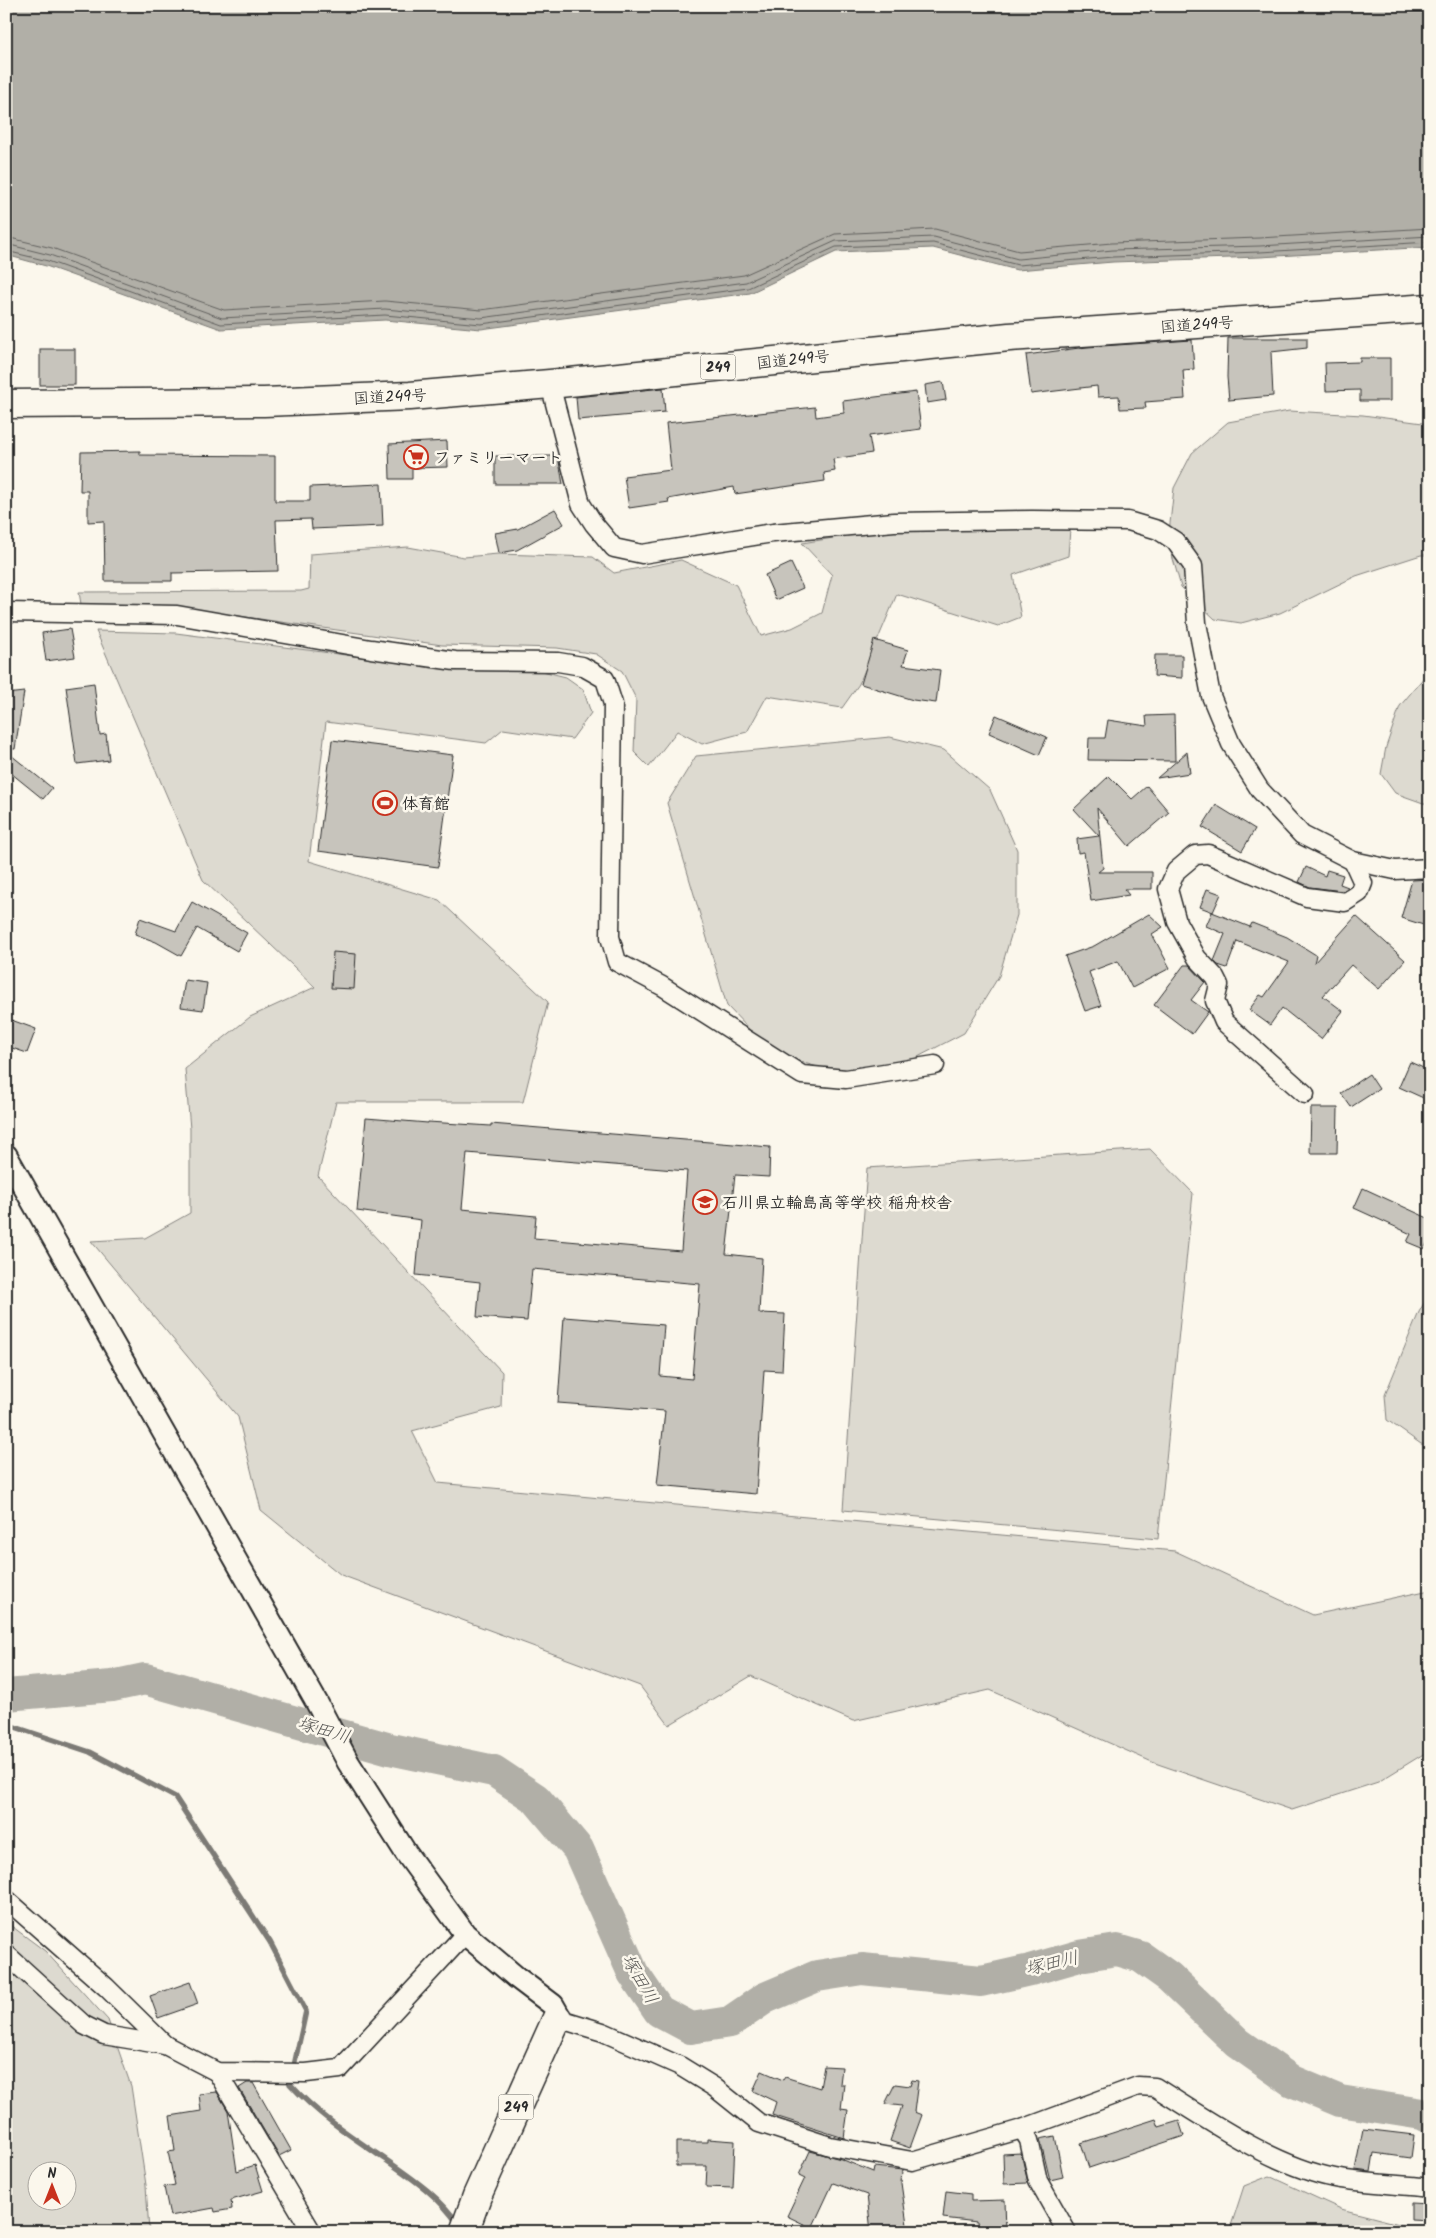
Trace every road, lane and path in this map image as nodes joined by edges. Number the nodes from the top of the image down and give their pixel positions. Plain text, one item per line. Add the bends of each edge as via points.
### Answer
1 (1430, 308) edge
2 (550, 384) junction
3 (6, 404) edge
4 (6, 612) edge
5 (1353, 861) junction
6 (1430, 868) edge
7 (935, 1065) dead end
8 (1305, 1094) dead end
9 (6, 1155) edge
10 (6, 1899) edge
11 (465, 1934) junction
12 (6, 1954) edge
13 (558, 2018) junction
14 (165, 2045) junction
15 (217, 2072) junction
16 (1022, 2129) junction
17 (1430, 2188) edge
18 (312, 2232) edge
19 (464, 2232) edge
20 (1066, 2232) edge

1 - 2 highway, 国道249号 / 249 via 1009,337
2 - 3 highway, 国道249号 / 249 via 410,396 264,402
2 - 5 street via 581,504 614,548 642,554 773,533 894,522 1128,521 1158,530 1175,541 1193,566 1197,623 1211,696 1230,744 1260,790 1302,836
4 - 7 street via 177,615 455,661 558,662 582,666 605,679 613,704 610,937 617,962 662,986 802,1075 846,1079
5 - 6 street via 1395,870
5 - 8 street via 1363,883 1359,893 1345,902 1308,897 1208,854 1195,855 1176,871 1168,889 1176,922 1197,958 1219,985 1215,1001 1224,1022
9 - 11 street via 348,1762 406,1853
10 - 14 street via 106,1987
11 - 13 street via 553,2005
11 - 15 street via 340,2069 306,2073
12 - 14 street via 84,2025 104,2035
13 - 16 street via 603,2032 680,2066 714,2087 760,2123 830,2146 912,2161
13 - 19 highway, 249 via 477,2196
14 - 15 street
15 - 18 street
16 - 17 street via 1138,2086 1155,2087 1257,2148 1288,2162 1334,2178
16 - 20 street via 1029,2140 1038,2181

